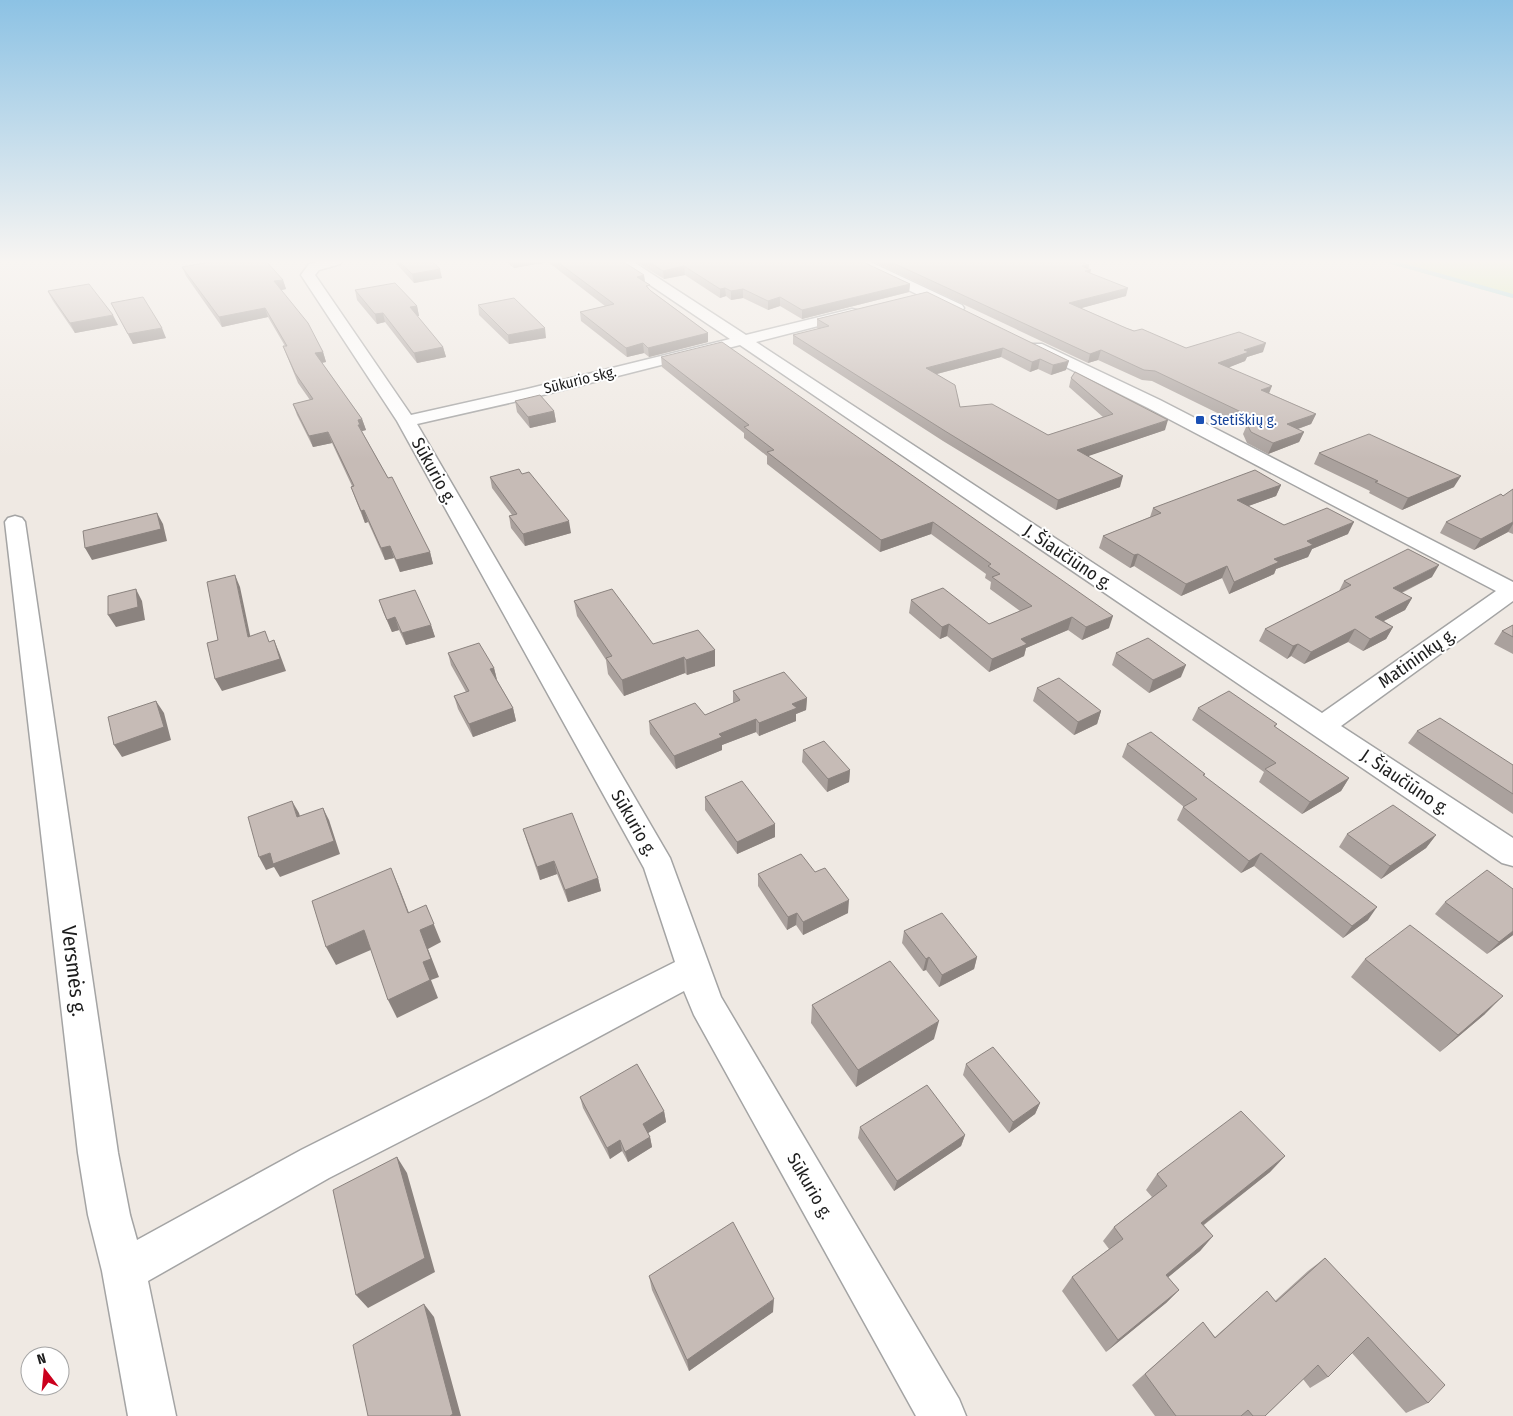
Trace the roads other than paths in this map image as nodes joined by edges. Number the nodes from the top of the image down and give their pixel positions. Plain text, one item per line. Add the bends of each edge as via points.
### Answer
1 (344, 327) edge
2 (724, 327) edge
3 (792, 327) edge
4 (742, 339) junction
5 (1024, 340) edge
6 (406, 422) junction
7 (15, 522) dead end
8 (1513, 591) edge
9 (1322, 726) junction
10 (1513, 854) edge
11 (694, 969) junction
12 (124, 1271) junction
13 (152, 1416) edge
14 (942, 1416) edge

1 - 6 street, Sūkurio g.
2 - 4 street, J. Šiaučiūno g.
3 - 4 street, Sūkurio skg.
4 - 6 street, Sūkurio skg.
4 - 9 street, J. Šiaučiūno g.
5 - 8 street
6 - 11 street, Sūkurio g. via 659,867
7 - 12 street, Versmės g. via 98,1152 109,1215
8 - 9 street, Matininkų g.
9 - 10 street, J. Šiaučiūno g.
11 - 12 street via 315,1164
11 - 14 street, Sūkurio g. via 706,1004
12 - 13 street, Versmės g.

